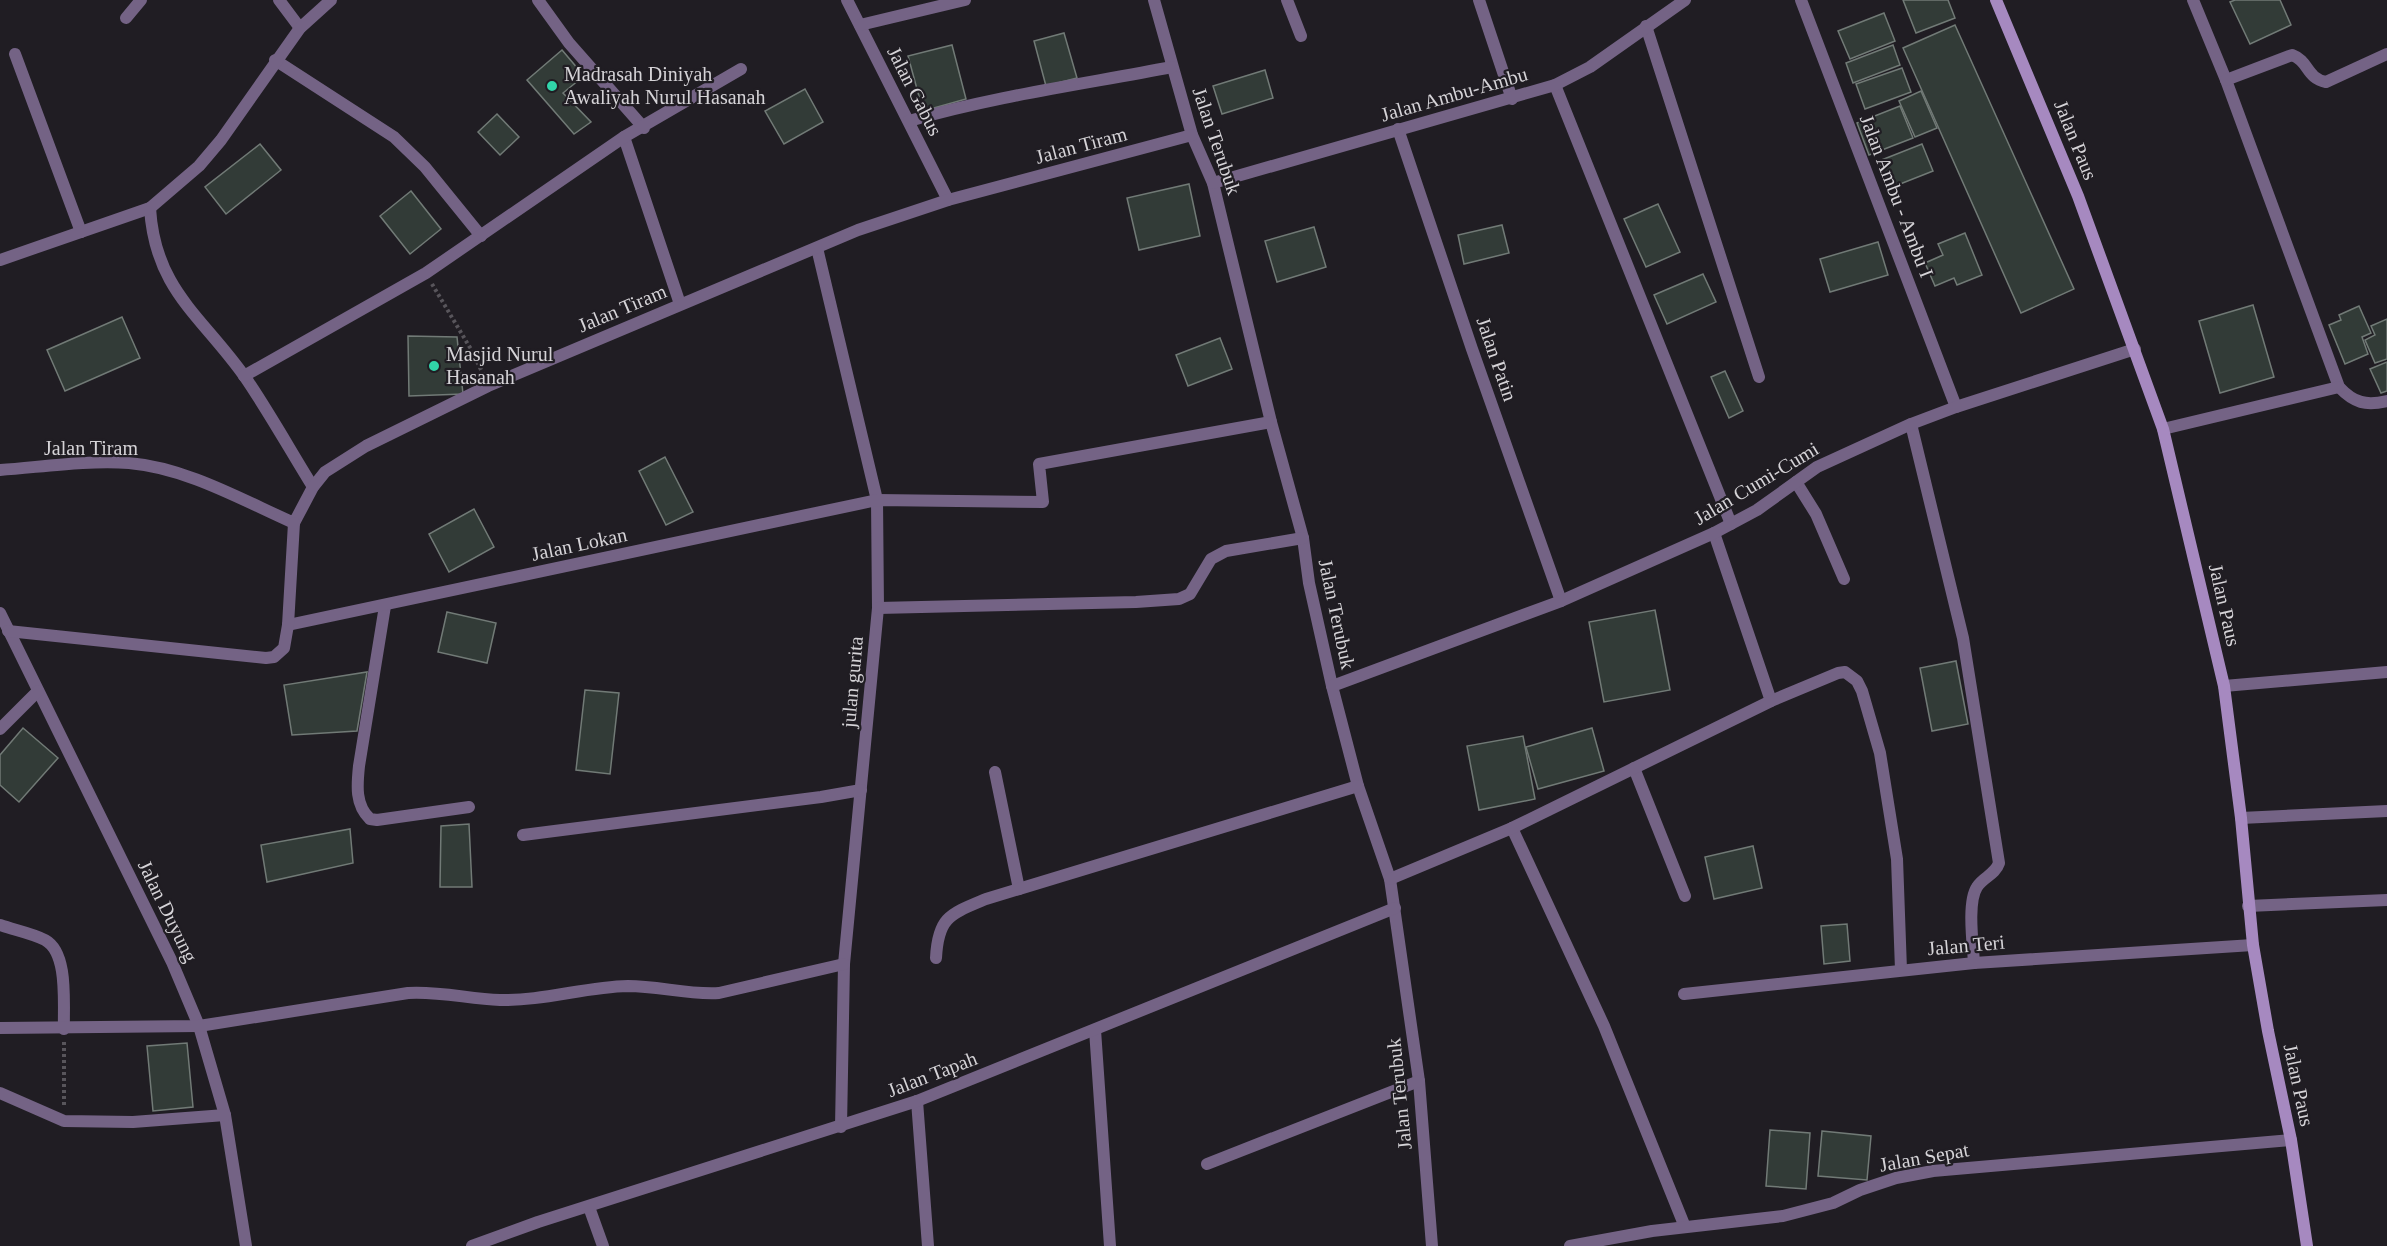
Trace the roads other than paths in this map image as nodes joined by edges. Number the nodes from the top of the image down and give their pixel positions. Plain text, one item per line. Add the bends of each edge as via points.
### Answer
1 (141, 0) edge
2 (279, 0) edge
3 (331, 0) edge
4 (538, 0) edge
5 (847, 0) edge
6 (965, 0) edge
7 (1154, 0) edge
8 (1287, 0) edge
9 (1479, 0) edge
10 (1685, 0) edge
11 (1801, 0) edge
12 (1996, 0) edge
13 (2193, 0) edge
14 (126, 18) dead end
15 (860, 25) junction
16 (1646, 26) junction
17 (300, 28) junction
18 (1301, 36) dead end
19 (15, 54) dead end
20 (2387, 54) edge
21 (275, 60) junction
22 (1172, 67) junction
23 (741, 69) dead end
24 (2226, 80) junction
25 (1556, 85) junction
26 (1512, 99) junction
27 (909, 121) junction
28 (644, 128) junction
29 (1398, 129) junction
30 (1192, 135) junction
31 (624, 137) junction
32 (1213, 183) junction
33 (948, 200) junction
34 (150, 208) junction
35 (81, 232) junction
36 (481, 236) junction
37 (817, 248) junction
38 (0, 260) edge
39 (680, 304) junction
40 (2135, 349) junction
41 (244, 376) junction
42 (1759, 377) dead end
43 (2339, 387) junction
44 (2387, 401) edge
45 (1956, 407) junction
46 (1271, 422) junction
47 (1911, 424) junction
48 (2163, 429) junction
49 (0, 470) edge
50 (1796, 482) junction
51 (313, 487) junction
52 (877, 500) junction
53 (294, 523) junction
54 (1731, 524) junction
55 (1714, 533) junction
56 (1303, 538) junction
57 (1844, 579) dead end
58 (1561, 601) junction
59 (385, 606) junction
60 (878, 608) junction
61 (1, 616) edge
62 (288, 625) junction
63 (8, 631) junction
64 (2387, 672) edge
65 (1332, 686) junction
66 (2224, 686) junction
67 (38, 691) junction
68 (1771, 701) junction
69 (0, 729) edge
70 (1634, 768) junction
71 (995, 772) dead end
72 (1358, 786) junction
73 (861, 790) junction
74 (469, 807) dead end
75 (2387, 811) edge
76 (2241, 818) junction
77 (1512, 828) junction
78 (523, 835) dead end
79 (1390, 879) junction
80 (1019, 889) junction
81 (1685, 896) dead end
82 (2387, 900) edge
83 (2248, 906) junction
84 (1395, 908) junction
85 (0, 925) edge
86 (2253, 945) junction
87 (936, 958) dead end
88 (1974, 963) junction
89 (843, 964) junction
90 (1901, 970) junction
91 (1684, 994) dead end
92 (199, 1026) junction
93 (0, 1028) edge
94 (64, 1029) junction
95 (1095, 1030) junction
96 (1419, 1081) junction
97 (0, 1093) edge
98 (917, 1101) junction
99 (225, 1115) junction
100 (841, 1127) junction
101 (2291, 1140) junction
102 (1207, 1164) dead end
103 (590, 1207) junction
104 (1685, 1227) junction
105 (246, 1246) edge
106 (472, 1246) edge
107 (603, 1246) edge
108 (928, 1246) edge
109 (1110, 1246) edge
110 (1432, 1246) edge
111 (1570, 1246) edge
112 (2307, 1246) edge

1 - 14 street
2 - 17 street
3 - 17 street
4 - 28 street via 569,43
5 - 15 street, Jalan Gabus
6 - 15 street
7 - 22 street, Jalan Terubuk
8 - 18 street
9 - 26 street
10 - 16 street, Jalan Ambu-Ambu
11 - 45 street, Jalan Ambu - Ambu I
12 - 40 main road, Jalan Paus via 2078,196
13 - 24 street
15 - 27 street, Jalan Gabus
16 - 25 street, Jalan Ambu-Ambu via 1590,67
16 - 42 street
17 - 21 street
19 - 35 street
20 - 24 street via 2326,82 2313,77 2292,55
21 - 34 street via 221,140
21 - 36 street via 402,144
22 - 27 street via 981,102
22 - 30 street, Jalan Terubuk
23 - 28 street
24 - 43 street
25 - 26 street, Jalan Ambu-Ambu
25 - 54 street
26 - 29 street, Jalan Ambu-Ambu
27 - 33 street, Jalan Gabus
28 - 31 street
29 - 32 street, Jalan Ambu-Ambu
29 - 58 street, Jalan Patin
30 - 32 street, Jalan Terubuk
30 - 33 street, Jalan Tiram
31 - 36 street
31 - 39 street
32 - 46 street, Jalan Terubuk
33 - 37 street, Jalan Tiram
34 - 35 street
34 - 41 street via 161,263 177,293
35 - 38 street
36 - 41 street via 426,273
37 - 39 street, Jalan Tiram
37 - 52 street, julan gurita
39 - 51 street, Jalan Tiram via 488,386 366,446 325,472
40 - 45 street, Jalan Cumi-Cumi
40 - 48 main road, Jalan Paus
41 - 51 street
43 - 44 street via 2359,403
43 - 48 street
45 - 47 street, Jalan Cumi-Cumi
46 - 52 street, Jalan Lokan via 1039,464 1043,502
46 - 56 street, Jalan Terubuk
47 - 50 street, Jalan Cumi-Cumi via 1816,467
47 - 88 street via 1963,638 1999,863 1973,896
48 - 66 main road, Jalan Paus
49 - 53 street, Jalan Tiram via 130,464 180,474
50 - 54 street, Jalan Cumi-Cumi
50 - 57 street via 1816,514
51 - 53 street, Jalan Tiram
52 - 59 street, Jalan Lokan
52 - 60 street, julan gurita
53 - 62 street
54 - 55 street, Jalan Cumi-Cumi
55 - 58 street, Jalan Cumi-Cumi
55 - 68 street
56 - 60 street via 1226,550 1211,559 1190,594 1179,599
56 - 65 street, Jalan Terubuk
58 - 65 street, Jalan Cumi-Cumi
59 - 62 street, Jalan Lokan
59 - 74 street via 359,766 360,807 370,819 377,820
60 - 73 street, julan gurita
61 - 63 street, Jalan Duyung
62 - 63 street via 285,648 266,658
63 - 67 street, Jalan Duyung
64 - 66 street
65 - 72 street, Jalan Terubuk
66 - 76 main road, Jalan Paus
67 - 69 street
67 - 92 street, Jalan Duyung via 172,962
68 - 70 street
68 - 90 street via 1838,673 1845,672 1857,681 1880,753 1897,858
70 - 77 street
70 - 81 street
71 - 80 street
72 - 79 street, Jalan Terubuk
72 - 80 street
73 - 78 street
73 - 89 street, julan gurita
75 - 76 street
76 - 83 main road, Jalan Paus
77 - 79 street
77 - 104 street via 1604,1026
79 - 84 street, Jalan Terubuk
80 - 87 street via 960,910 945,921 937,938
82 - 83 street
83 - 86 main road, Jalan Paus
84 - 95 street, Jalan Tapah
84 - 96 street, Jalan Terubuk
85 - 94 street via 47,941 59,958
86 - 88 street, Jalan Teri
86 - 101 main road, Jalan Paus
88 - 90 street, Jalan Teri
89 - 92 street via 719,993 627,986 498,1000 431,991
89 - 100 street, julan gurita
90 - 91 street, Jalan Teri
92 - 94 street
92 - 99 street, Jalan Duyung
93 - 94 street
95 - 98 street, Jalan Tapah
95 - 109 street
96 - 102 street
96 - 110 street, Jalan Terubuk
97 - 99 street via 64,1121 133,1122
98 - 100 street, Jalan Tapah
98 - 108 street
99 - 105 street, Jalan Duyung
100 - 103 street, Jalan Tapah
101 - 104 street, Jalan Sepat via 1933,1171 1896,1179 1807,1212
101 - 112 main road, Jalan Paus
103 - 106 street, Jalan Tapah
103 - 107 street
104 - 111 street, Jalan Sepat

